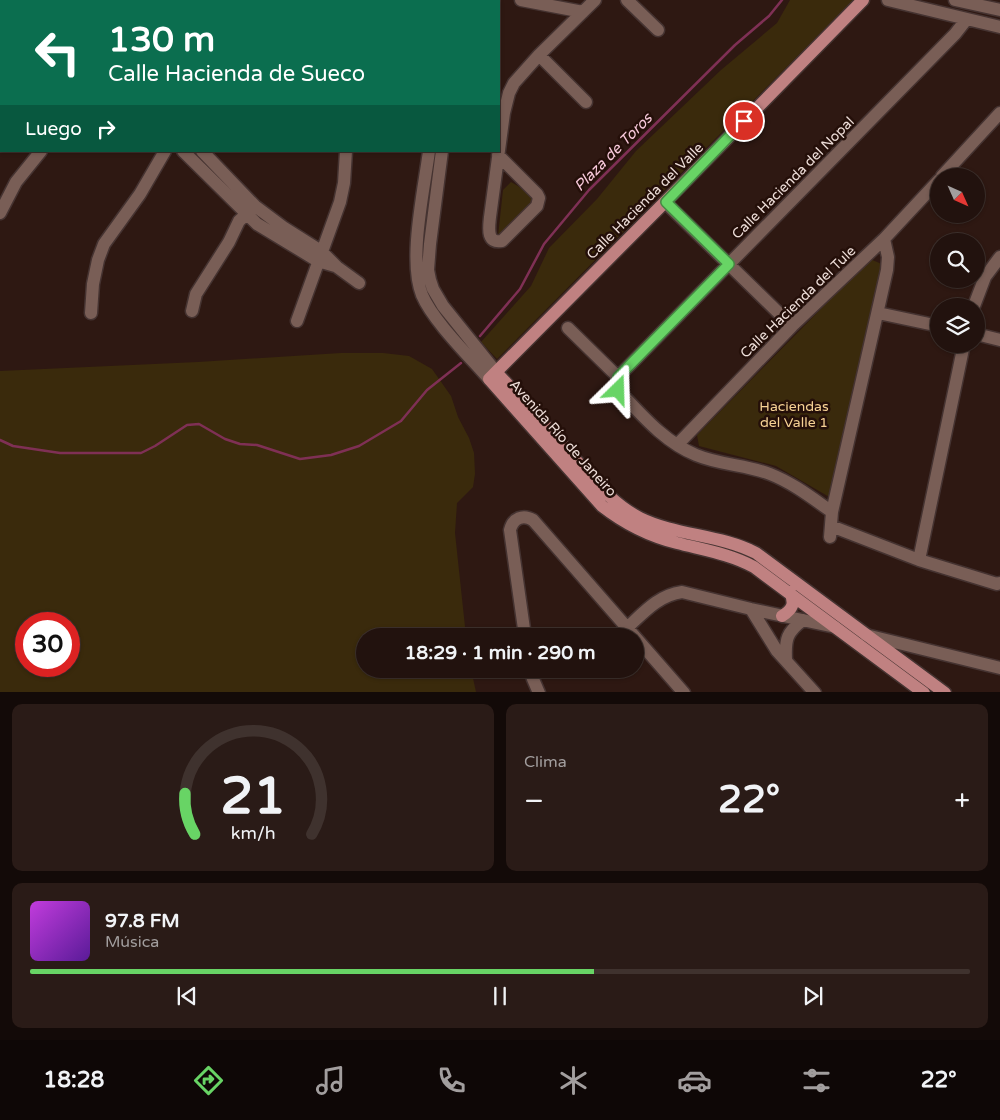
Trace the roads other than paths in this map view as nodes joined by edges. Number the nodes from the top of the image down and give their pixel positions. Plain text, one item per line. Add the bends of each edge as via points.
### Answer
1 (521, 0) edge
2 (595, 0) edge
3 (627, 0) edge
4 (863, 0) edge
5 (888, 0) edge
6 (955, 0) edge
7 (584, 6) edge
8 (1000, 10) edge
9 (966, 20) junction
10 (1000, 28) edge
11 (658, 30) dead end
12 (539, 56) junction
13 (586, 102) dead end
14 (1000, 113) edge
15 (500, 141) edge
16 (40, 152) edge
17 (164, 152) edge
18 (184, 152) edge
19 (203, 152) edge
20 (346, 152) edge
21 (429, 152) edge
22 (442, 152) edge
23 (498, 152) edge
24 (498, 155) junction
25 (949, 168) edge
26 (930, 190) edge
27 (666, 202) junction
28 (250, 210) junction
29 (0, 213) edge
30 (884, 240) junction
31 (319, 256) junction
32 (1000, 257) edge
33 (729, 264) junction
34 (359, 283) dead end
35 (977, 298) edge
36 (192, 311) dead end
37 (91, 313) dead end
38 (878, 313) junction
39 (297, 321) dead end
40 (930, 324) edge
41 (792, 326) junction
42 (568, 328) dead end
43 (985, 336) edge
44 (1000, 340) edge
45 (962, 353) edge
46 (493, 375) junction
47 (618, 377) junction
48 (677, 445) junction
49 (832, 512) junction
50 (920, 560) junction
51 (998, 583) edge
52 (790, 592) junction
53 (752, 609) junction
54 (782, 616) junction
55 (803, 620) junction
56 (836, 627) junction
57 (524, 628) edge
58 (629, 628) edge
59 (634, 628) edge
60 (867, 635) junction
61 (768, 638) junction
62 (644, 645) edge
63 (786, 659) junction
64 (1000, 668) edge
65 (534, 678) edge
66 (539, 692) edge
67 (684, 692) edge
68 (814, 692) edge
69 (924, 692) edge
70 (944, 692) edge

1 - 7 street
2 - 7 street
3 - 11 street
4 - 27 main road, Calle Hacienda del Valle
5 - 9 street
6 - 8 street
7 - 12 street
9 - 10 street
9 - 33 street, Calle Hacienda del Nopal
12 - 13 street
12 - 15 street via 509,93
14 - 25 street
16 - 29 street via 16,182
17 - 37 street via 140,194 104,244 93,284
18 - 28 street
19 - 28 street
20 - 31 street via 340,202
21 - 46 street, Avenida Río de Janeiro via 416,245 419,286 432,312
22 - 46 street, Avenida Río de Janeiro via 430,244 430,280 442,306
23 - 24 street
24 - 24 street via 539,198 537,206 502,241 495,242 488,231
26 - 30 street, Calle Hacienda del Tule
27 - 33 street
27 - 46 main road, Calle Hacienda del Valle
28 - 31 street via 283,227
28 - 36 street via 239,221 196,294
30 - 38 street via 888,264
30 - 41 street, Calle Hacienda del Tule
31 - 34 street
31 - 39 street
32 - 35 street via 986,277
33 - 41 street
33 - 47 street, Calle Hacienda del Nopal
38 - 40 street
38 - 49 street
41 - 48 street, Calle Hacienda del Tule
42 - 47 street
43 - 44 street
45 - 50 street
46 - 52 main road, Avenida Río de Janeiro via 602,506 618,518 676,543 741,560
46 - 60 main road, Avenida Río de Janeiro via 604,492 626,510 650,523 741,546 771,564
47 - 48 street via 618,390
48 - 49 street via 697,455 782,479
49 - 50 street via 830,532
50 - 51 street
52 - 54 main road via 793,605
52 - 56 main road, Avenida Río de Janeiro
53 - 54 street
53 - 59 street via 682,592 667,597 658,610
53 - 61 street
54 - 55 street
54 - 61 street via 773,623
55 - 56 street
55 - 63 street via 787,637
56 - 60 street
56 - 69 main road, Avenida Río de Janeiro
57 - 58 street via 510,530 515,520 521,517 533,520
60 - 64 street
60 - 70 main road, Avenida Río de Janeiro
61 - 63 street
62 - 67 street
63 - 68 street
65 - 66 street

